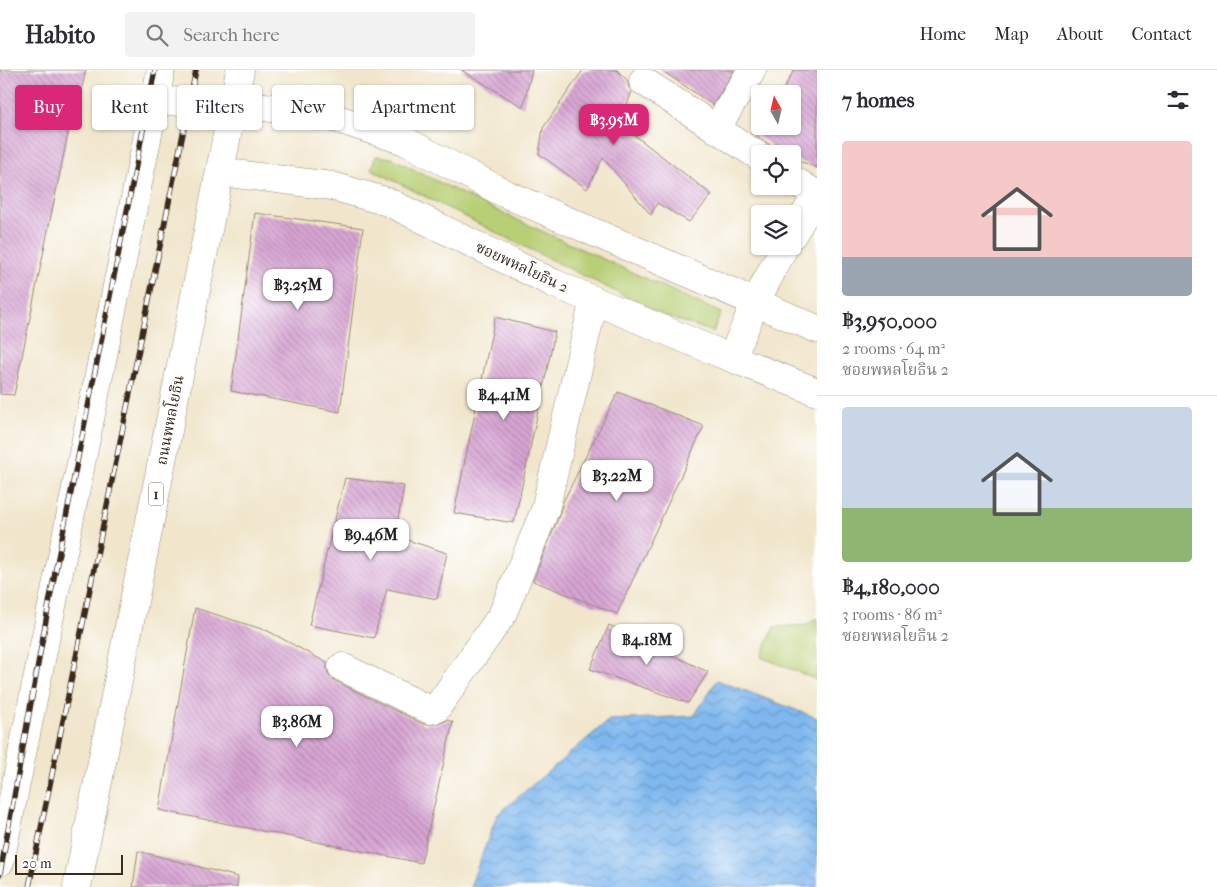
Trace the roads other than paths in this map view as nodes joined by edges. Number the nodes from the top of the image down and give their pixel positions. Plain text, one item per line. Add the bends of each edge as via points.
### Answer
1 (160, 70) edge
2 (240, 70) edge
3 (752, 70) edge
4 (643, 81) dead end
5 (157, 85) edge
6 (237, 85) edge
7 (262, 107) edge
8 (716, 129) junction
9 (147, 130) edge
10 (228, 130) edge
11 (751, 151) edge
12 (220, 172) junction
13 (801, 185) edge
14 (817, 195) edge
15 (801, 221) edge
16 (780, 255) edge
17 (594, 300) junction
18 (755, 303) junction
19 (817, 329) edge
20 (732, 358) junction
21 (817, 392) edge
22 (342, 667) dead end
23 (0, 862) edge
24 (77, 887) edge

1 - 5 street
2 - 6 street, ถนนพหลโยธิน / 1
3 - 8 street
4 - 8 street
7 - 18 street via 338,119 405,141 506,194
8 - 11 street
9 - 23 street
10 - 12 street, ถนนพหลโยธิน / 1
12 - 17 street, ซอยพหลโยธิน 2 via 332,186 388,202
12 - 24 street, ถนนพหลโยธิน / 1
13 - 14 street
14 - 15 street
16 - 18 street
17 - 20 street, ซอยพหลโยธิน 2
17 - 22 street via 545,510 502,615 462,675 436,709 430,710
18 - 19 street
18 - 20 street
20 - 21 street, ซอยพหลโยธิน 2

